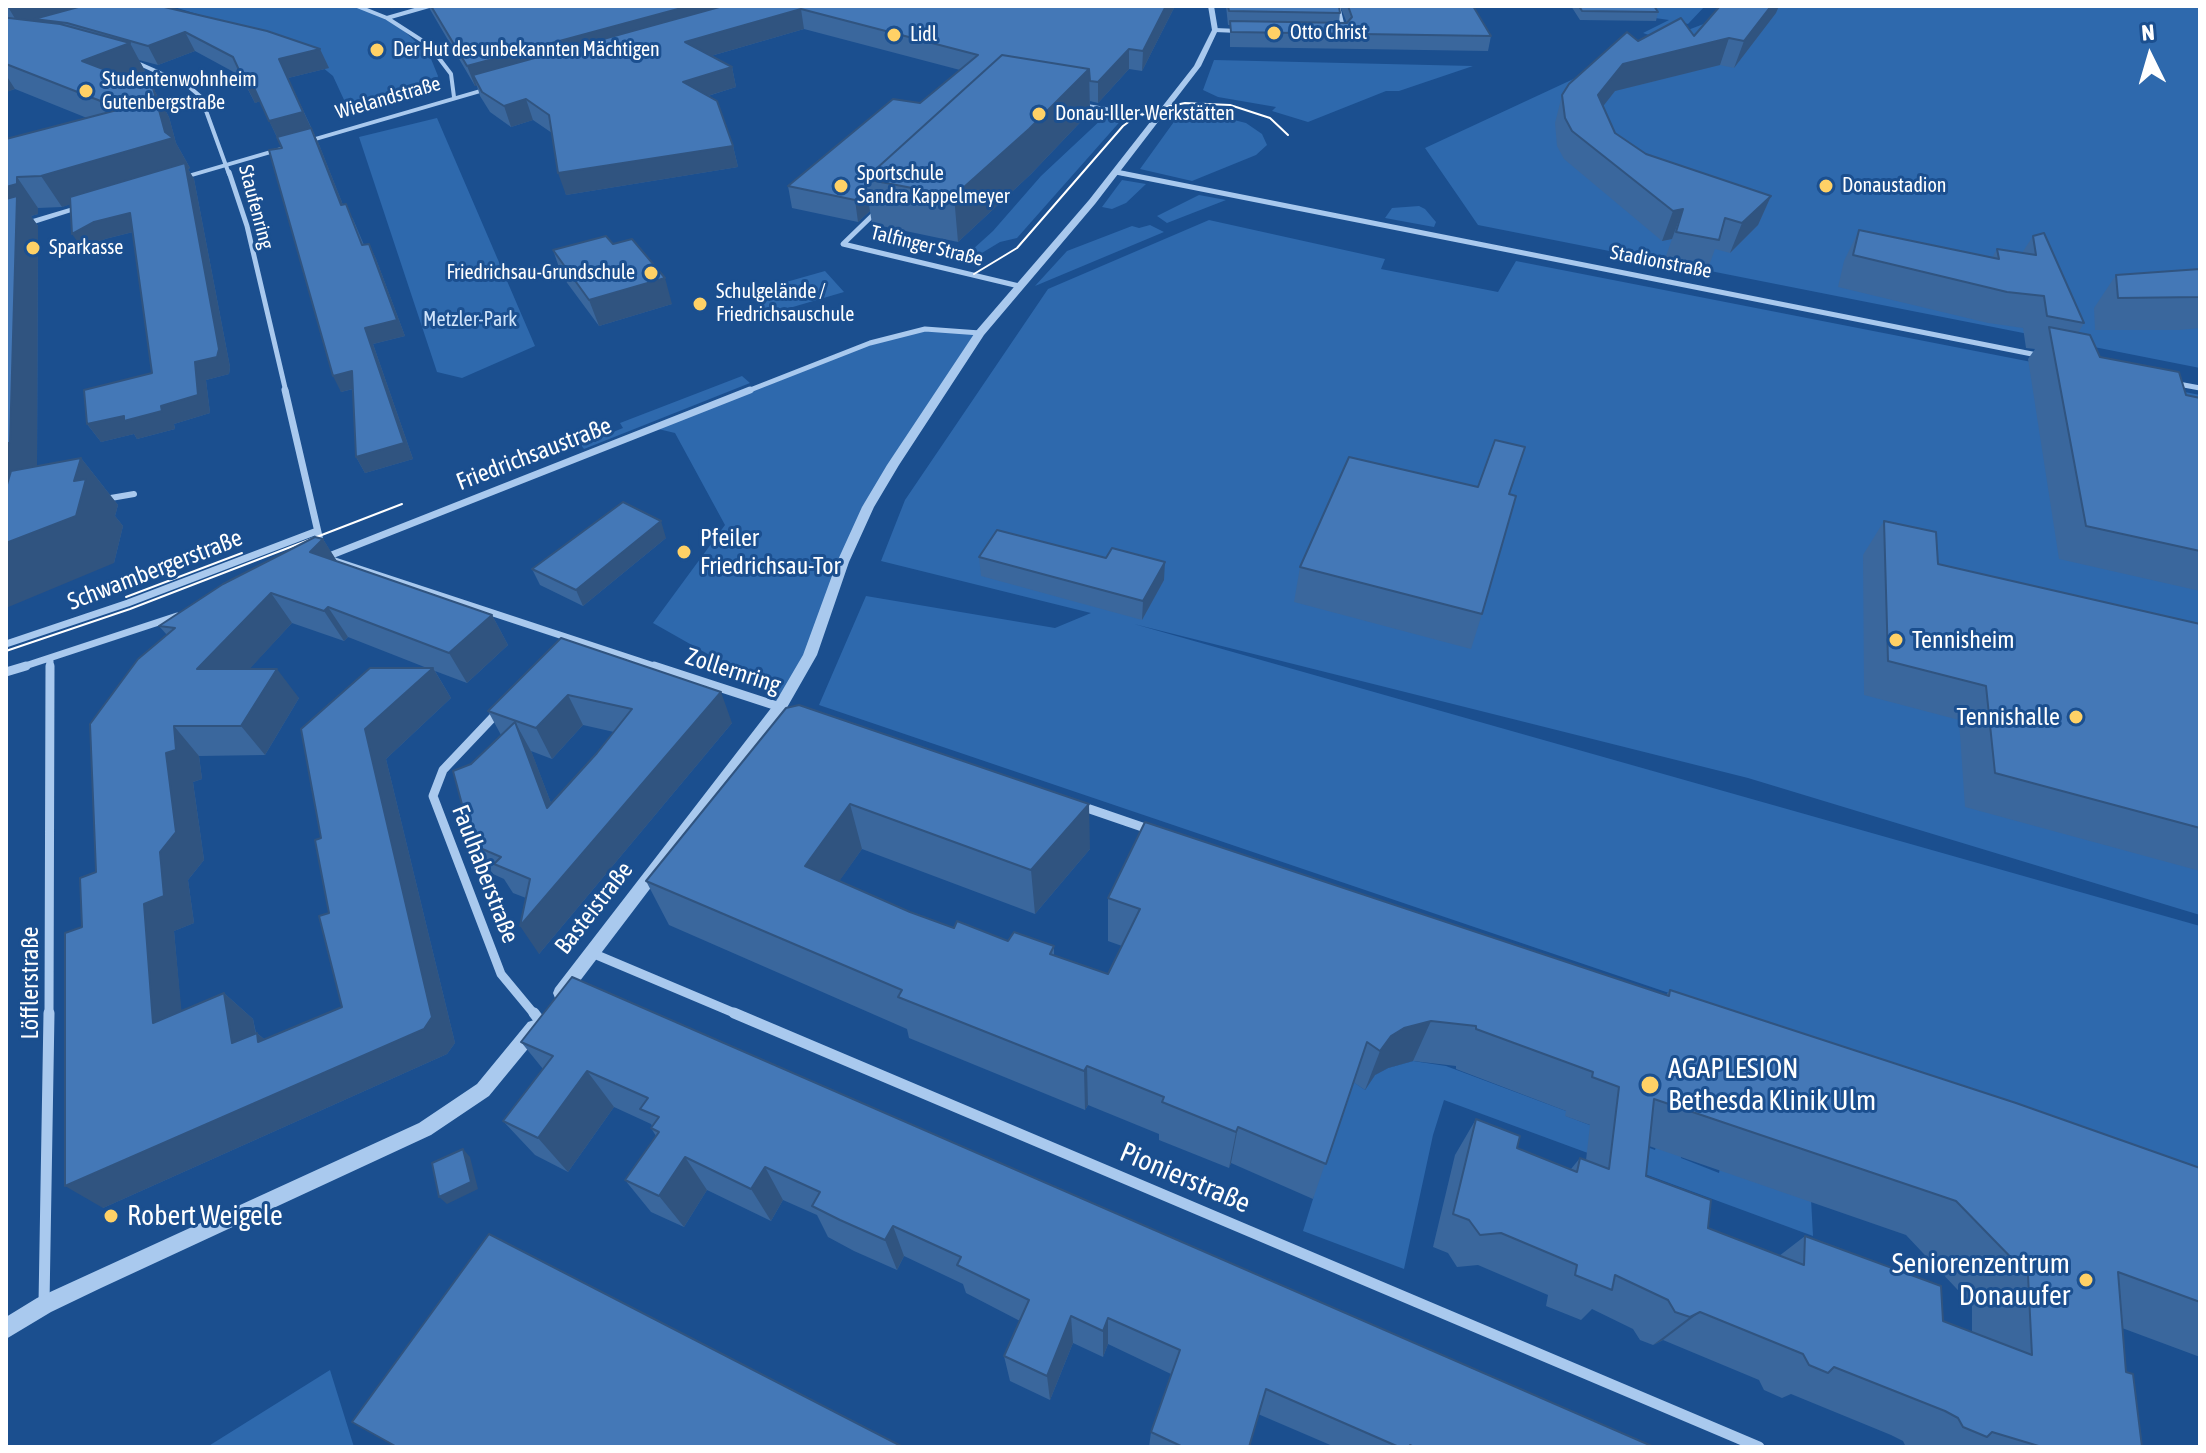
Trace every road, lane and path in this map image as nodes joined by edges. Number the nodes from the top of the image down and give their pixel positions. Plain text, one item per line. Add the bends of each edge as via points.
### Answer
1 (357, 6) edge
2 (429, 6) edge
3 (1211, 6) edge
4 (1338, 6) edge
5 (387, 18) junction
6 (1215, 30) junction
7 (1244, 31) edge
8 (1330, 32) edge
9 (119, 57) edge
10 (513, 83) edge
11 (454, 97) junction
12 (1077, 105) edge
13 (1159, 118) junction
14 (228, 162) junction
15 (1116, 172) junction
16 (159, 183) edge
17 (888, 201) edge
18 (98, 202) edge
19 (6, 230) edge
20 (1019, 286) junction
21 (980, 333) junction
22 (2047, 357) edge
23 (2169, 382) edge
24 (2200, 388) edge
25 (134, 494) dead end
26 (90, 502) dead end
27 (317, 531) junction
28 (324, 558) junction
29 (311, 563) edge
30 (185, 613) edge
31 (569, 636) junction
32 (6, 644) edge
33 (559, 648) edge
34 (50, 660) junction
35 (6, 672) edge
36 (506, 703) edge
37 (785, 709) junction
38 (1071, 803) edge
39 (1169, 836) edge
40 (592, 953) junction
41 (540, 1021) junction
42 (44, 1305) junction
43 (6, 1329) edge
44 (1759, 1447) edge

1 - 5 street
2 - 5 street
3 - 6 street
4 - 8 street via 1345,32
5 - 11 street via 429,45 451,74
6 - 7 street
6 - 13 street via 1197,66
9 - 14 street, Staufenring via 170,75 197,93
10 - 11 street, Wielandstraße
11 - 14 street, Wielandstraße
12 - 13 street
13 - 15 street
14 - 16 street, Wielandstraße
14 - 27 street, Staufenring
15 - 20 street
15 - 22 street, Stadionstraße
17 - 20 street, Talfinger Straße via 843,244
18 - 19 street
20 - 21 street
21 - 28 street, Friedrichsaustraße via 925,329 870,343
21 - 37 street, Basteistraße via 868,507
23 - 24 street
25 - 26 street
27 - 28 street
27 - 32 street, Schwambergerstraße
28 - 29 street, Friedrichsaustraße
28 - 31 street, Zollernring
30 - 34 street
31 - 33 street
31 - 37 street, Zollernring
34 - 35 street
34 - 42 street, Löfflerstraße
36 - 41 street, Faulhaberstraße via 443,770 433,796 501,974
37 - 40 street, Basteistraße
38 - 39 street
40 - 41 street, Basteistraße
40 - 44 street, Pionierstraße
41 - 42 street, Basteistraße via 483,1090 425,1129
42 - 43 street, Basteistraße

